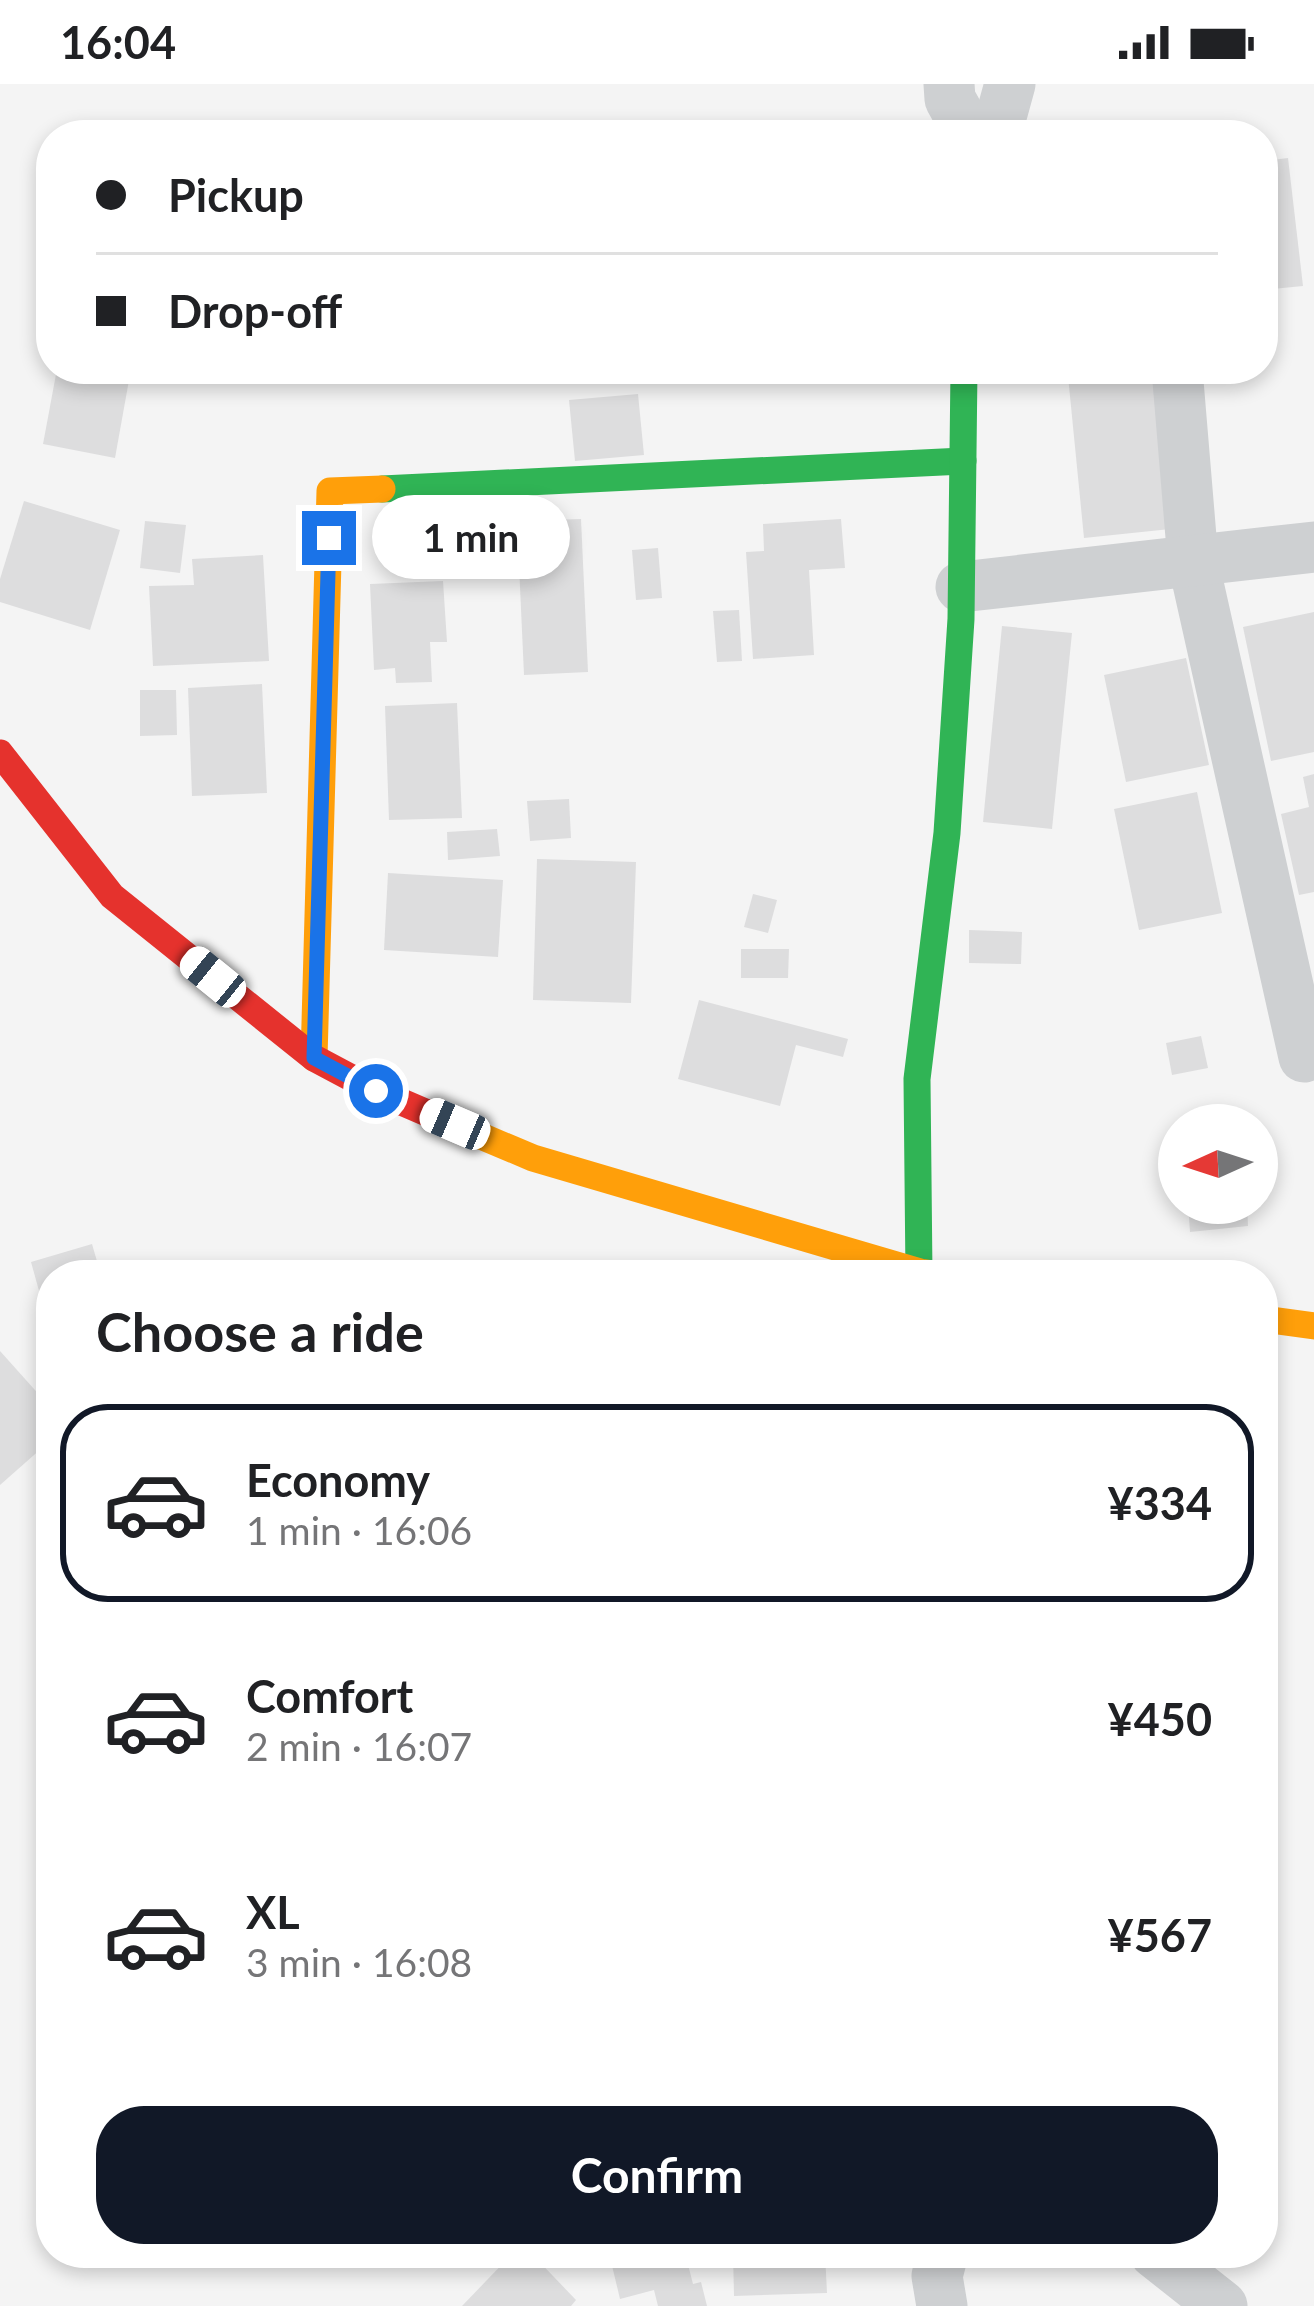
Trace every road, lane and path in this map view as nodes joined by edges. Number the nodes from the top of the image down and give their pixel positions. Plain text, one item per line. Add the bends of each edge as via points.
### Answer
1 (949, 84) edge
2 (1010, 84) edge
3 (962, 120) edge
4 (1000, 120) edge
5 (964, 384) edge
6 (1178, 384) edge
7 (963, 461) junction
8 (1314, 548) edge
9 (1193, 561) junction
10 (961, 587) junction
11 (0, 753) edge
12 (1304, 1057) dead end
13 (314, 1058) junction
14 (879, 1260) edge
15 (926, 1260) edge
16 (1278, 1321) edge
17 (1314, 1326) edge
18 (939, 2268) edge
19 (1174, 2268) edge
20 (942, 2306) edge
21 (1222, 2306) edge

1 - 3 street
2 - 4 street
5 - 7 street
6 - 9 street
7 - 10 street
7 - 13 street via 330,491
8 - 9 street
9 - 10 street
9 - 12 street
10 - 15 street via 946,833 916,1079
11 - 13 street via 112,896
13 - 14 street via 533,1158
16 - 17 street
18 - 20 street
19 - 21 street

